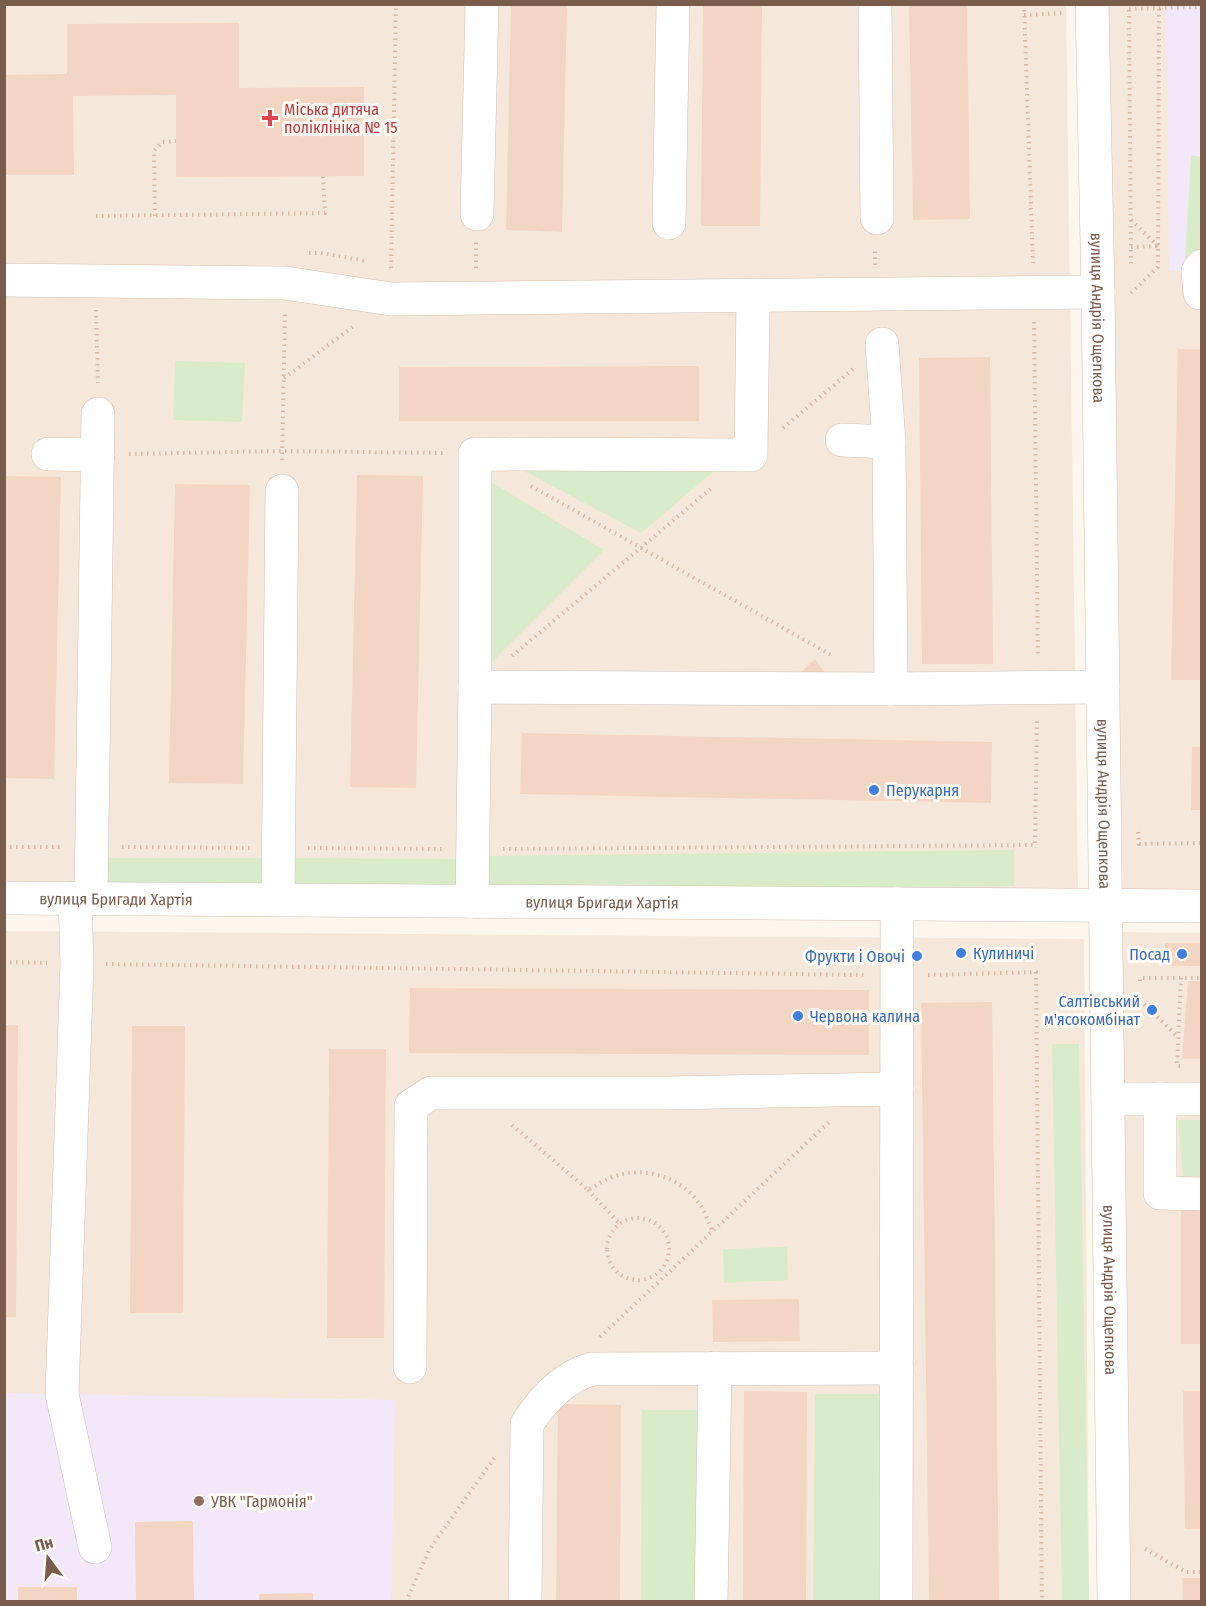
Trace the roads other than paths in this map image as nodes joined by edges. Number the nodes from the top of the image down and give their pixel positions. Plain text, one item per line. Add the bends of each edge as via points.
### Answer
1 (482, 4) edge
2 (673, 4) edge
3 (875, 4) edge
4 (1083, 8) edge
5 (477, 214) road end
6 (877, 218) road end
7 (669, 223) dead end
8 (4, 280) edge
9 (1098, 292) junction
10 (753, 296) junction
11 (882, 344) road end
12 (98, 414) road end
13 (842, 440) dead end
14 (889, 442) junction
15 (48, 454) dead end
16 (98, 455) junction
17 (282, 491) road end
18 (475, 687) junction
19 (1102, 687) junction
20 (891, 689) junction
21 (4, 898) edge
22 (83, 898) junction
23 (278, 899) junction
24 (472, 901) junction
25 (897, 904) junction
26 (1105, 905) junction
27 (1202, 906) edge
28 (897, 1089) junction
29 (1108, 1099) junction
30 (1160, 1099) junction
31 (1202, 1099) edge
32 (1202, 1194) edge
33 (410, 1366) dead end
34 (715, 1368) junction
35 (897, 1368) junction
36 (95, 1546) dead end
37 (525, 1602) edge
38 (711, 1602) edge
39 (896, 1602) edge
40 (1114, 1602) edge

1 - 5 street
2 - 7 street
3 - 6 street
4 - 9 street, вулиця Андрія Ощепкова
8 - 10 street via 285,283 391,299
9 - 10 street
9 - 19 street, вулиця Андрія Ощепкова
10 - 18 street via 751,455 475,454
11 - 14 street
12 - 16 street
13 - 14 street
14 - 20 street
15 - 16 street
16 - 22 street via 92,847
17 - 23 street
18 - 20 street
18 - 24 street
19 - 20 street
19 - 26 street, вулиця Андрія Ощепкова
21 - 22 street, вулиця Бригади Хартія
22 - 23 street, вулиця Бригади Хартія
22 - 36 street via 77,964 62,1394
23 - 24 street, вулиця Бригади Хартія
24 - 25 street, вулиця Бригади Хартія
25 - 26 street, вулиця Бригади Хартія
25 - 28 street
26 - 27 street, вулиця Бригади Хартія
26 - 29 street, вулиця Андрія Ощепкова
28 - 33 street via 431,1093 411,1106
28 - 35 street
29 - 30 street
29 - 40 street, вулиця Андрія Ощепкова
30 - 31 street
30 - 32 street via 1160,1193
34 - 35 street
34 - 37 street via 592,1369 581,1372 541,1402 527,1424
34 - 38 street
35 - 39 street

